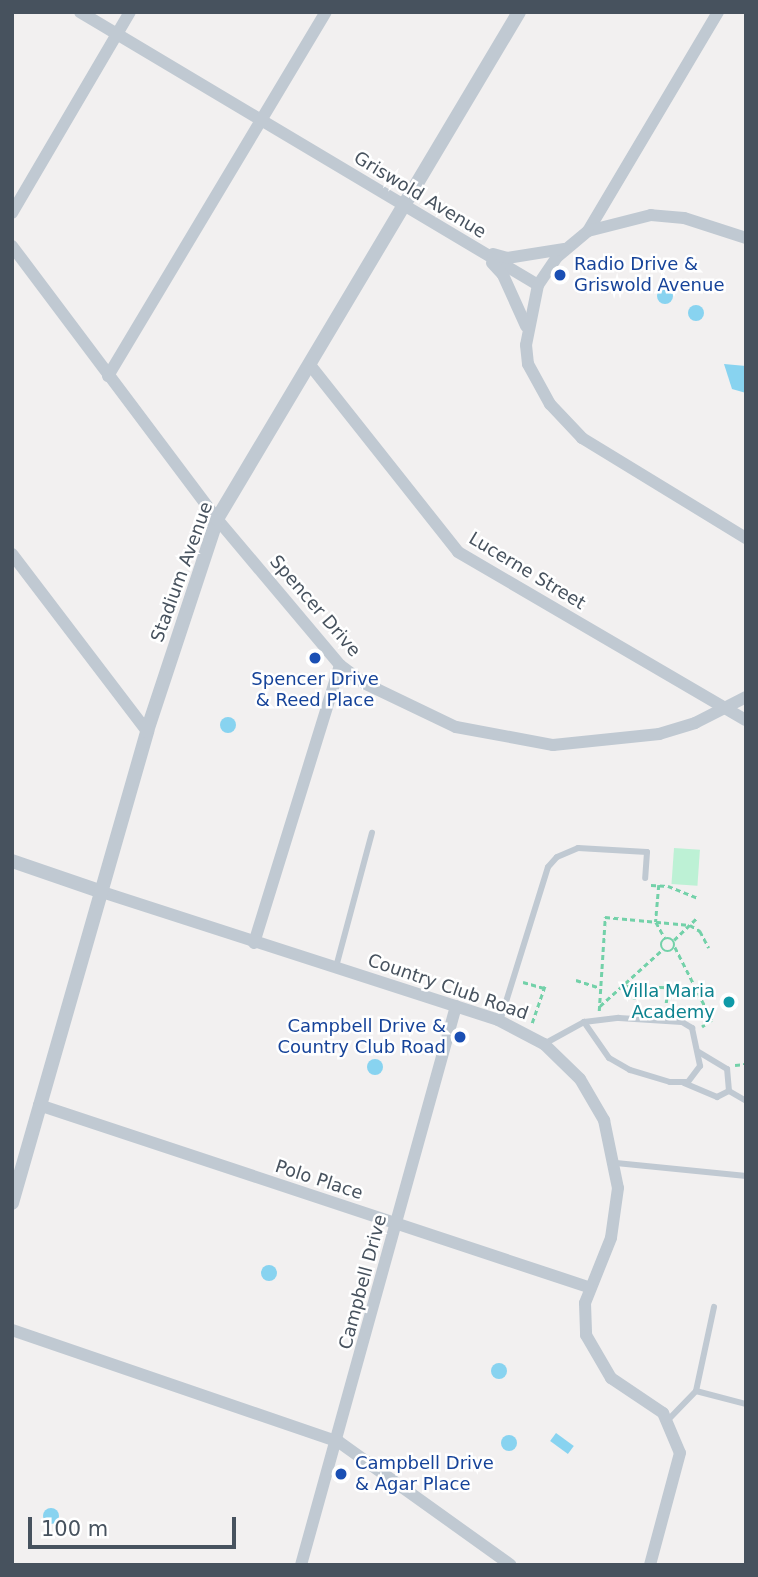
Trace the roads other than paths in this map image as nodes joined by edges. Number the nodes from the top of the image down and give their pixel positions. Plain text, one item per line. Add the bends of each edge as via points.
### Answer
1 (80, 12) edge
2 (130, 12) edge
3 (326, 12) edge
4 (519, 12) edge
5 (718, 12) edge
6 (116, 34) junction
7 (260, 120) junction
8 (403, 205) junction
9 (12, 214) edge
10 (588, 231) junction
11 (746, 238) edge
12 (12, 246) edge
13 (565, 249) junction
14 (481, 251) junction
15 (538, 285) junction
16 (526, 327) junction
17 (310, 365) junction
18 (108, 376) junction
19 (217, 519) junction
20 (746, 538) edge
21 (12, 554) edge
22 (340, 665) junction
23 (746, 697) edge
24 (726, 708) junction
25 (746, 720) edge
26 (147, 731) junction
27 (372, 833) dead end
28 (12, 861) edge
29 (645, 878) road end
30 (99, 891) junction
31 (254, 943) junction
32 (336, 969) junction
33 (456, 1006) junction
34 (500, 1021) junction
35 (584, 1021) junction
36 (544, 1044) junction
37 (699, 1052) junction
38 (683, 1082) junction
39 (729, 1091) junction
40 (746, 1101) edge
41 (39, 1105) junction
42 (616, 1163) junction
43 (746, 1176) edge
44 (12, 1203) edge
45 (397, 1225) junction
46 (588, 1287) junction
47 (714, 1307) dead end
48 (12, 1330) edge
49 (696, 1391) junction
50 (746, 1405) edge
51 (668, 1420) junction
52 (338, 1442) junction
53 (301, 1565) edge
54 (511, 1565) edge
55 (650, 1565) edge

1 - 6 street, Griswold Avenue
2 - 6 street
3 - 7 street
4 - 8 street, Stadium Avenue
5 - 10 street
6 - 7 street, Griswold Avenue
6 - 9 street
7 - 8 street, Griswold Avenue
7 - 18 street
8 - 14 street, Griswold Avenue
8 - 17 street, Stadium Avenue
10 - 11 street via 651,215 684,218
10 - 13 street
12 - 18 street, Spencer Drive
13 - 14 street via 508,258
13 - 15 street
14 - 15 street, Griswold Avenue
14 - 16 street via 503,275
15 - 16 street
16 - 20 street via 528,364 564,422 587,442
17 - 19 street, Stadium Avenue
17 - 24 street, Lucerne Street via 458,552
18 - 19 street, Spencer Drive
19 - 22 street, Spencer Drive
19 - 26 street, Stadium Avenue
21 - 26 street
22 - 24 street, Spencer Drive via 422,715 520,742 622,741 695,723
22 - 31 street
23 - 24 street, Spencer Drive
24 - 25 street, Lucerne Street
26 - 30 street, Stadium Avenue
27 - 32 lane
28 - 30 street, Country Club Road
29 - 34 lane via 647,852 578,848 557,857 548,867
30 - 31 street, Country Club Road
30 - 41 street, Stadium Avenue
31 - 32 street, Country Club Road
32 - 33 street, Country Club Road
33 - 34 street, Country Club Road
33 - 45 street, Campbell Drive
34 - 36 street, Country Club Road
35 - 36 lane
35 - 37 lane via 673,1021 693,1032
35 - 38 lane via 600,1048 621,1066
36 - 42 street, Country Club Road via 580,1079 594,1100
37 - 38 lane via 696,1075
37 - 39 lane via 727,1069
38 - 39 lane via 717,1097
39 - 40 lane
41 - 44 street, Stadium Avenue
41 - 45 street, Polo Place
42 - 43 lane
42 - 46 street, Country Club Road via 618,1188 611,1238
45 - 46 street, Polo Place
45 - 52 street, Campbell Drive
46 - 51 street, Country Club Road via 586,1335 600,1365
47 - 49 lane
48 - 52 street
49 - 50 lane
49 - 51 lane
51 - 55 street via 680,1453
52 - 53 street, Campbell Drive
52 - 54 street

